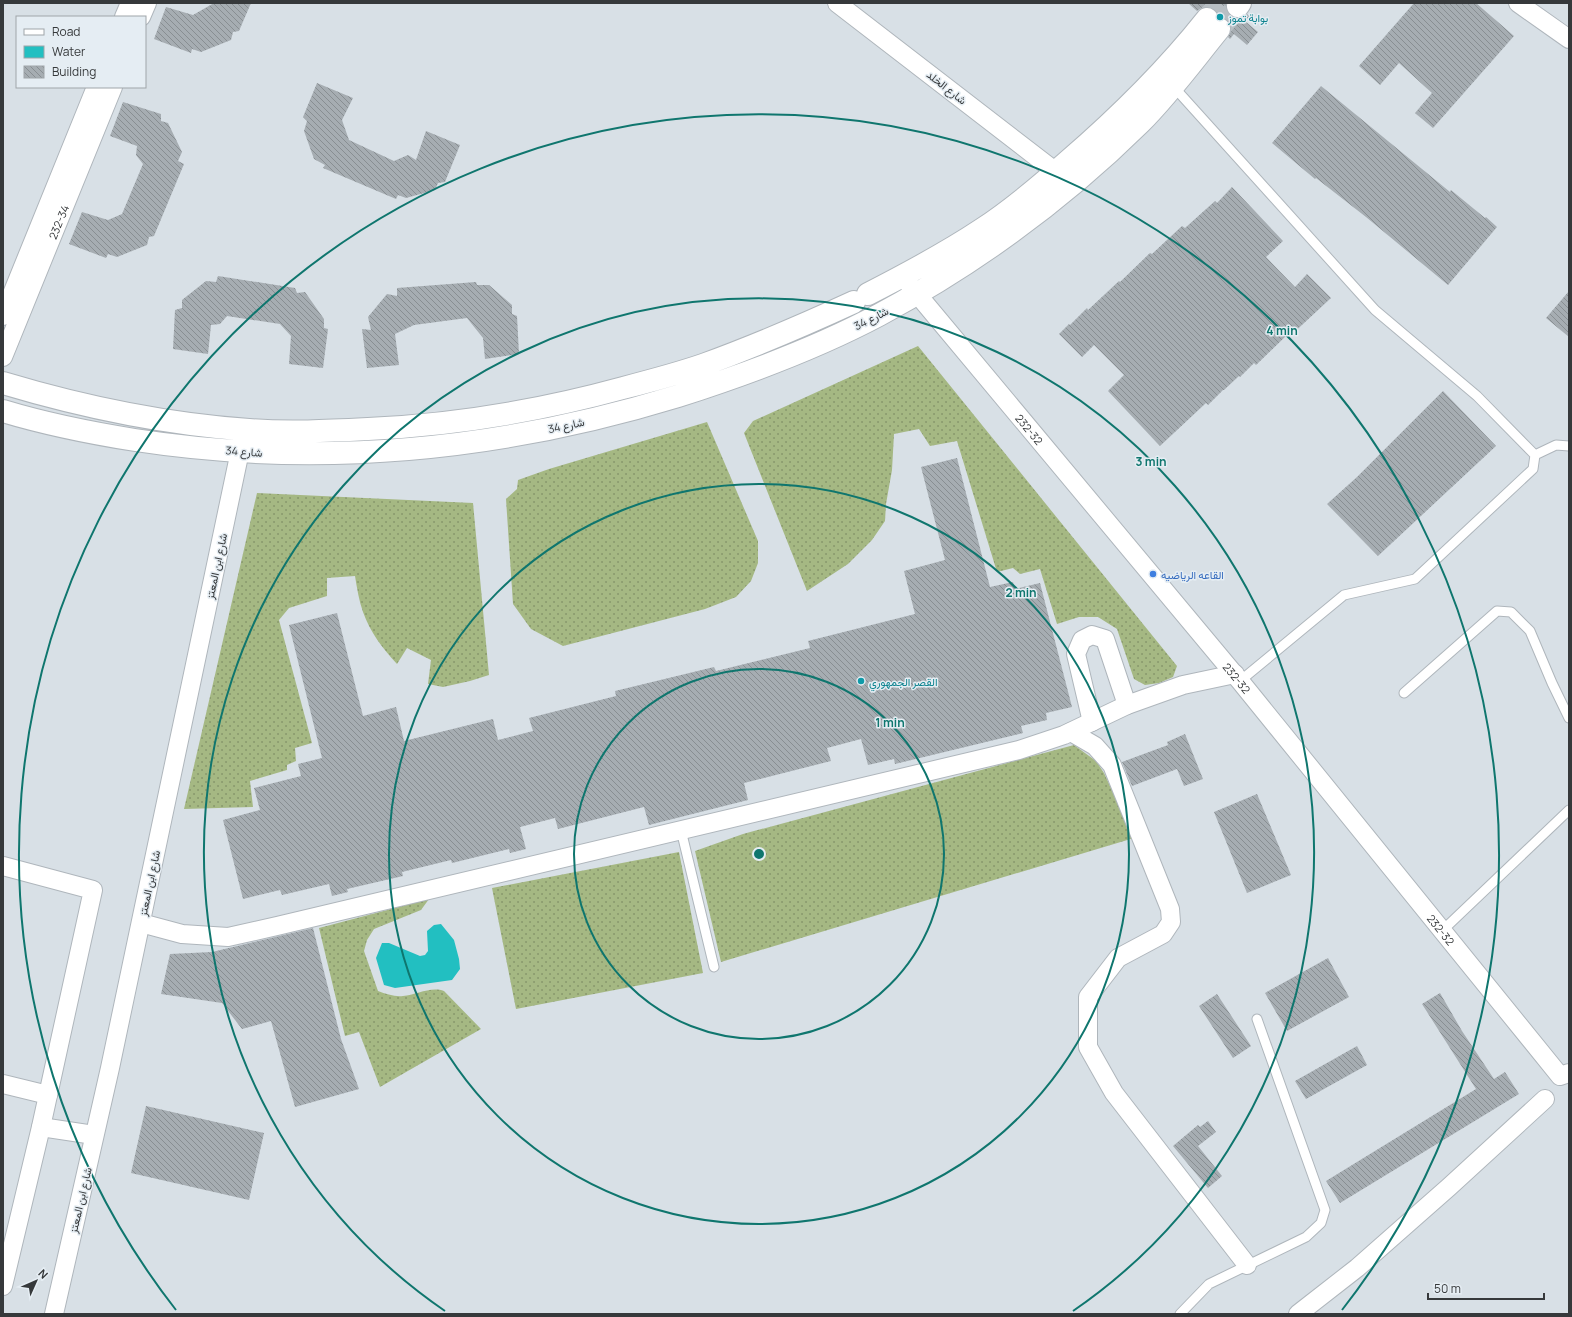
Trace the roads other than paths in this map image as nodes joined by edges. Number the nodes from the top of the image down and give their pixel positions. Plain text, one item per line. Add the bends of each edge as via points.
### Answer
1 (130, 3) edge
2 (147, 3) edge
3 (838, 3) edge
4 (1518, 3) edge
5 (124, 16) edge
6 (141, 16) edge
7 (1212, 24) tunnel mouth
8 (1569, 39) edge
9 (1167, 80) junction
10 (96, 88) edge
11 (113, 88) edge
12 (1065, 177) junction
13 (902, 277) junction
14 (916, 294) junction
15 (3, 316) edge
16 (3, 357) edge
17 (3, 383) edge
18 (3, 411) edge
19 (1569, 446) edge
20 (240, 451) junction
21 (1535, 455) junction
22 (1238, 678) junction
23 (1404, 693) dead end
24 (1127, 706) junction
25 (1569, 718) edge
26 (1092, 722) junction
27 (1071, 732) junction
28 (1569, 810) edge
29 (681, 830) junction
30 (3, 866) edge
31 (141, 924) junction
32 (1443, 930) junction
33 (714, 967) dead end
34 (1257, 1019) dead end
35 (1569, 1073) edge
36 (3, 1084) edge
37 (48, 1095) junction
38 (1545, 1099) dead end
39 (41, 1127) junction
40 (94, 1135) junction
41 (8, 1247) edge
42 (1247, 1266) junction
43 (3, 1286) edge
44 (54, 1314) edge
45 (1180, 1314) edge
46 (1298, 1314) edge

1 - 5 street
2 - 6 street
3 - 12 street, شارع الخلد
4 - 8 street
7 - 9 main road via 1182,49
9 - 12 main road via 1143,120 1110,152
9 - 21 lane via 1375,310 1477,396
10 - 15 street, 232-34
11 - 16 street, 232-34
12 - 13 main road, شارع 34
12 - 14 main road, شارع 34 via 999,240
13 - 14 street, 232-32
13 - 17 main road, شارع 34 via 804,325 701,366 648,382 541,408 439,424 345,430 250,430 207,426 78,403
14 - 20 main road, شارع 34 via 836,336 749,372 654,403 563,426 484,440 406,449 314,454
14 - 22 street, 232-32
18 - 20 main road, شارع 34 via 88,432 159,443
19 - 21 lane via 1556,445
20 - 31 street, شارع ابن المعتز
21 - 22 lane via 1533,469 1416,579 1344,595
22 - 24 street via 1182,685
22 - 32 street, 232-32
23 - 25 lane via 1497,611 1511,612 1530,631
24 - 26 street
24 - 26 street via 1105,639 1092,635 1082,640 1076,654
26 - 27 street
27 - 29 street via 1019,750
27 - 42 street via 1095,746 1112,765 1170,909 1171,922 1163,934 1118,958 1088,997 1088,1047 1114,1093
28 - 32 lane
29 - 31 street via 228,937 182,934
29 - 33 lane
30 - 37 street via 93,890
31 - 40 street, شارع ابن المعتز
32 - 35 street, 232-32 via 1560,1076
34 - 42 lane via 1325,1210 1322,1223 1306,1237
36 - 37 street
37 - 39 street
38 - 46 street via 1357,1268
39 - 40 street
39 - 41 street
40 - 44 street, شارع ابن المعتز
41 - 43 street
42 - 45 lane via 1209,1284

